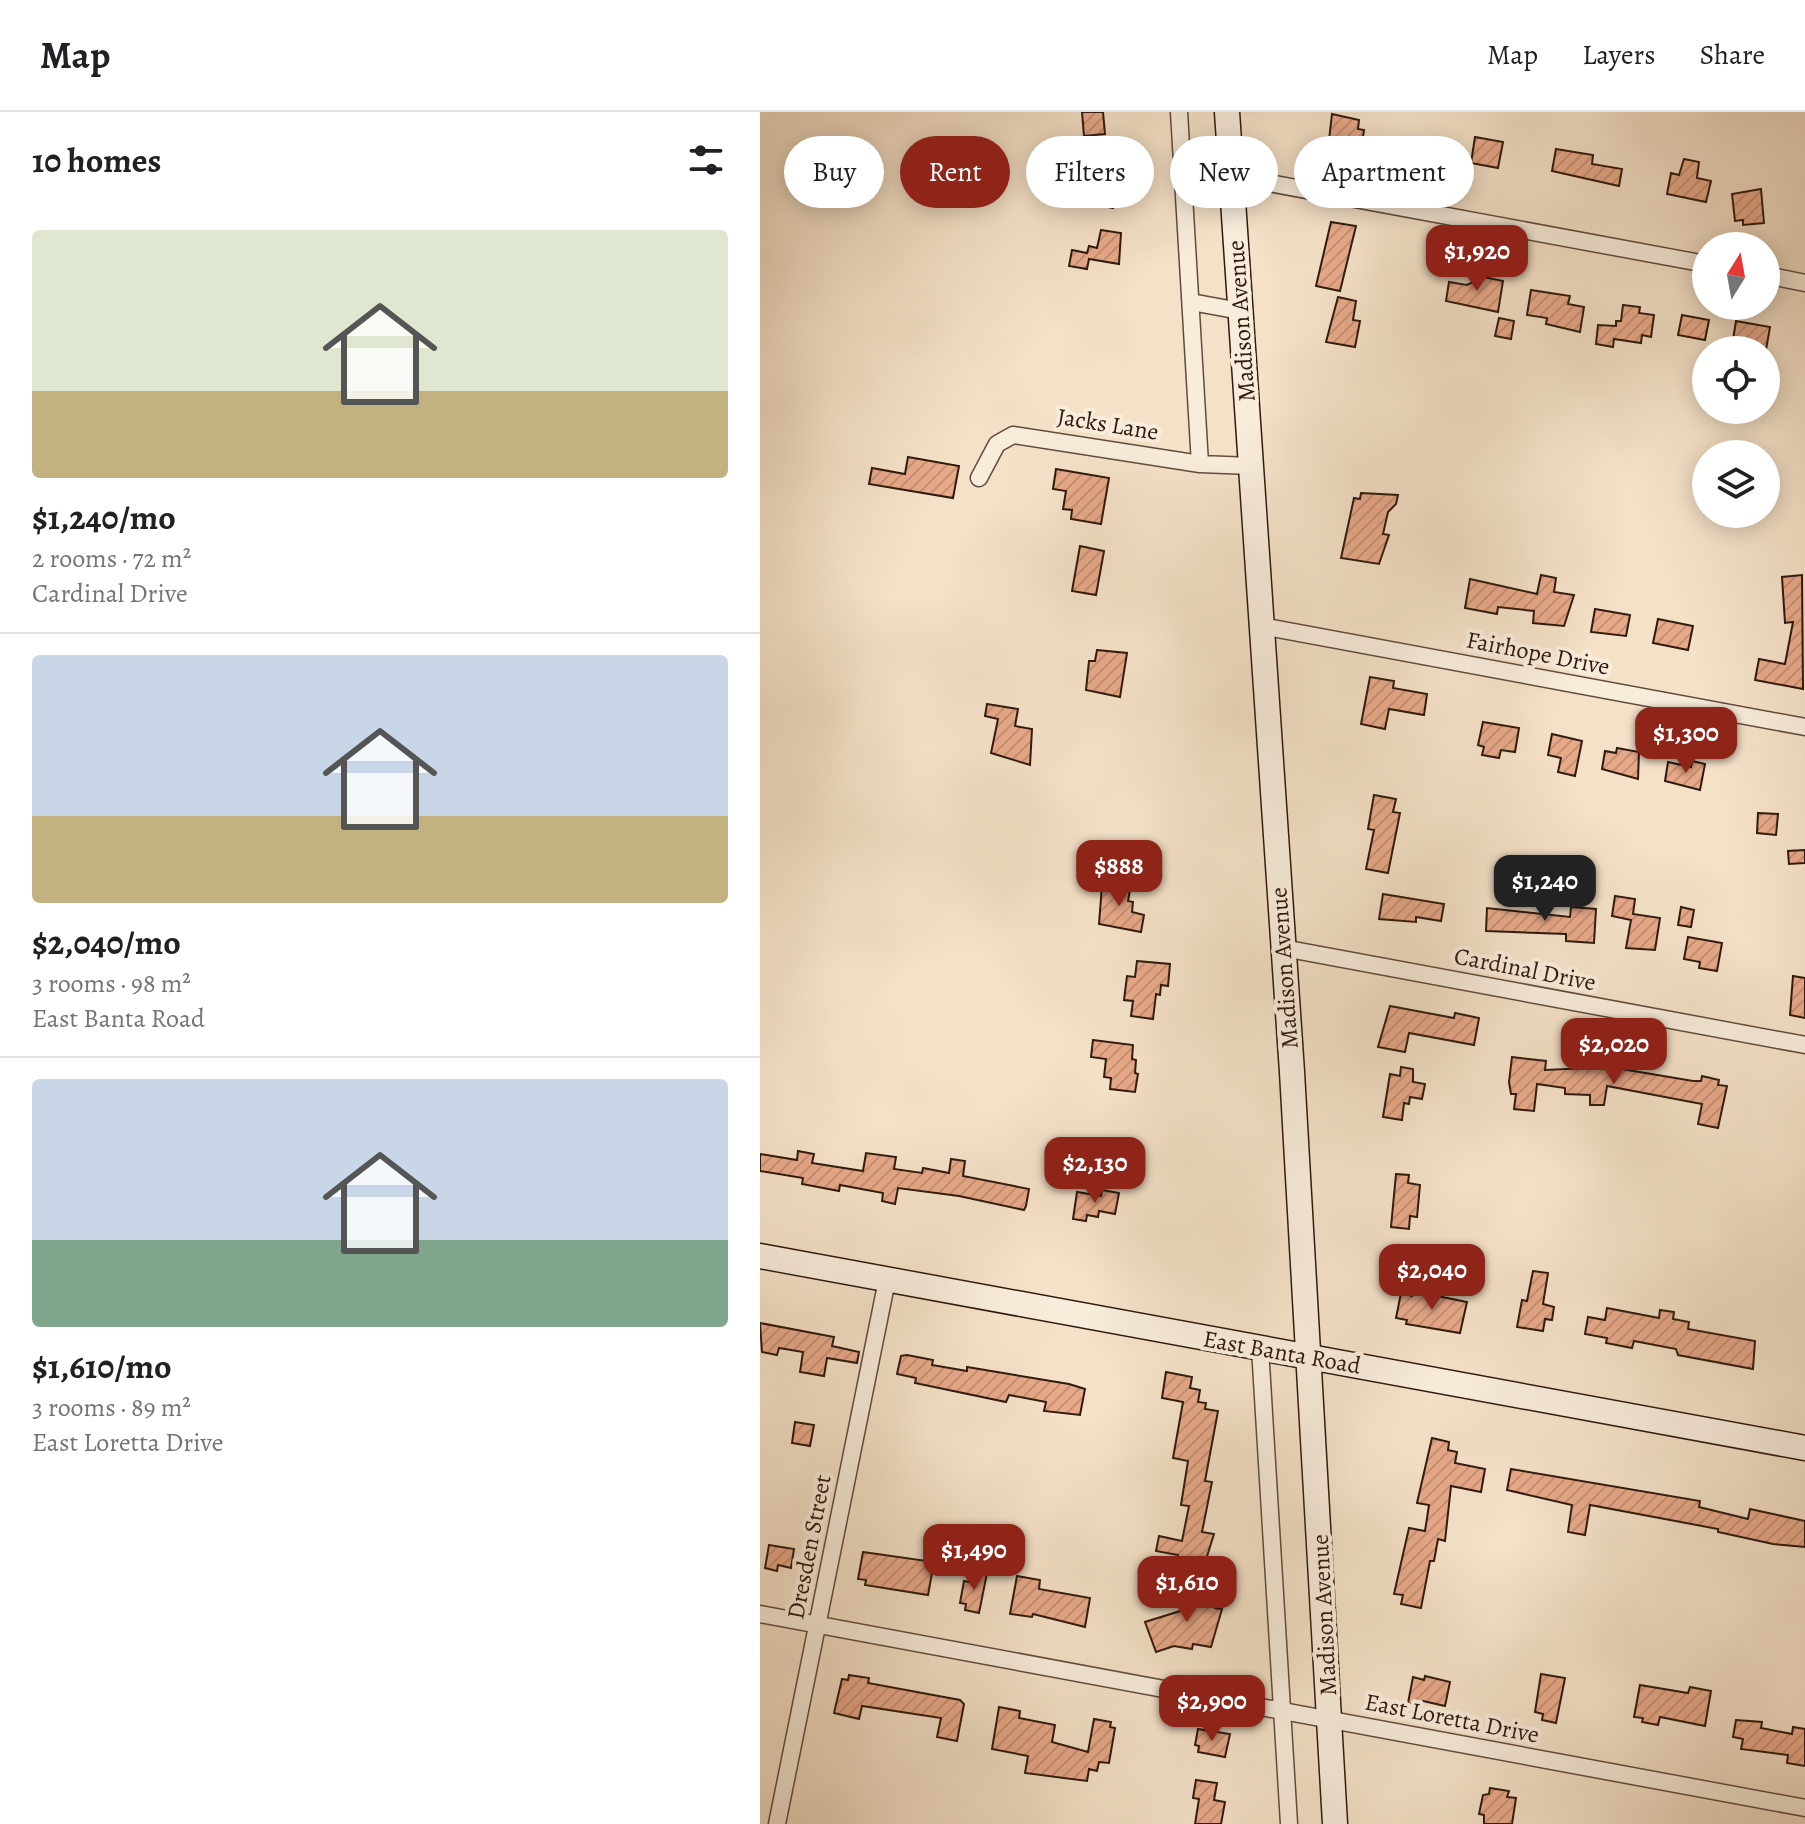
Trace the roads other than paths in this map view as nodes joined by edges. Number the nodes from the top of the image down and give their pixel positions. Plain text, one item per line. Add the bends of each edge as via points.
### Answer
1 (1179, 112) edge
2 (1227, 112) edge
3 (1228, 136) edge
4 (1278, 185) edge
5 (1233, 208) edge
6 (1692, 261) edge
7 (1780, 278) edge
8 (1805, 283) edge
9 (1191, 302) junction
10 (1240, 311) junction
11 (1200, 464) junction
12 (1251, 466) junction
13 (979, 478) dead end
14 (1261, 626) junction
15 (1805, 727) edge
16 (1283, 948) junction
17 (1805, 1045) edge
18 (760, 1256) edge
19 (887, 1280) junction
20 (1260, 1348) junction
21 (1310, 1357) junction
22 (1805, 1448) edge
23 (760, 1614) edge
24 (818, 1625) junction
25 (1282, 1711) junction
26 (1329, 1720) junction
27 (1805, 1808) edge
28 (777, 1824) edge
29 (1289, 1824) edge
30 (1335, 1824) edge

1 - 9 street, Madison Avenue
2 - 3 main road, Madison Avenue
4 - 6 street
5 - 10 main road, Madison Avenue
7 - 8 street
9 - 10 street
9 - 11 street, Madison Avenue
10 - 12 main road, Madison Avenue
11 - 12 street, Jacks Lane
11 - 13 street, Jacks Lane via 1013,435 997,444
12 - 14 main road, Madison Avenue
14 - 15 street, Fairhope Drive
14 - 16 main road, Madison Avenue
16 - 17 street, Cardinal Drive
16 - 21 main road, Madison Avenue
18 - 19 main road, East Banta Road
19 - 20 main road, East Banta Road
19 - 24 street, Dresden Street
20 - 21 main road, East Banta Road
20 - 25 street, Madison Avenue
21 - 22 main road, East Banta Road
21 - 26 main road, Madison Avenue
23 - 24 street, East Loretta Drive
24 - 25 street, East Loretta Drive
24 - 28 street, Dresden Street
25 - 26 street, East Loretta Drive
25 - 29 street, Madison Avenue
26 - 27 street, East Loretta Drive
26 - 30 main road, Madison Avenue

